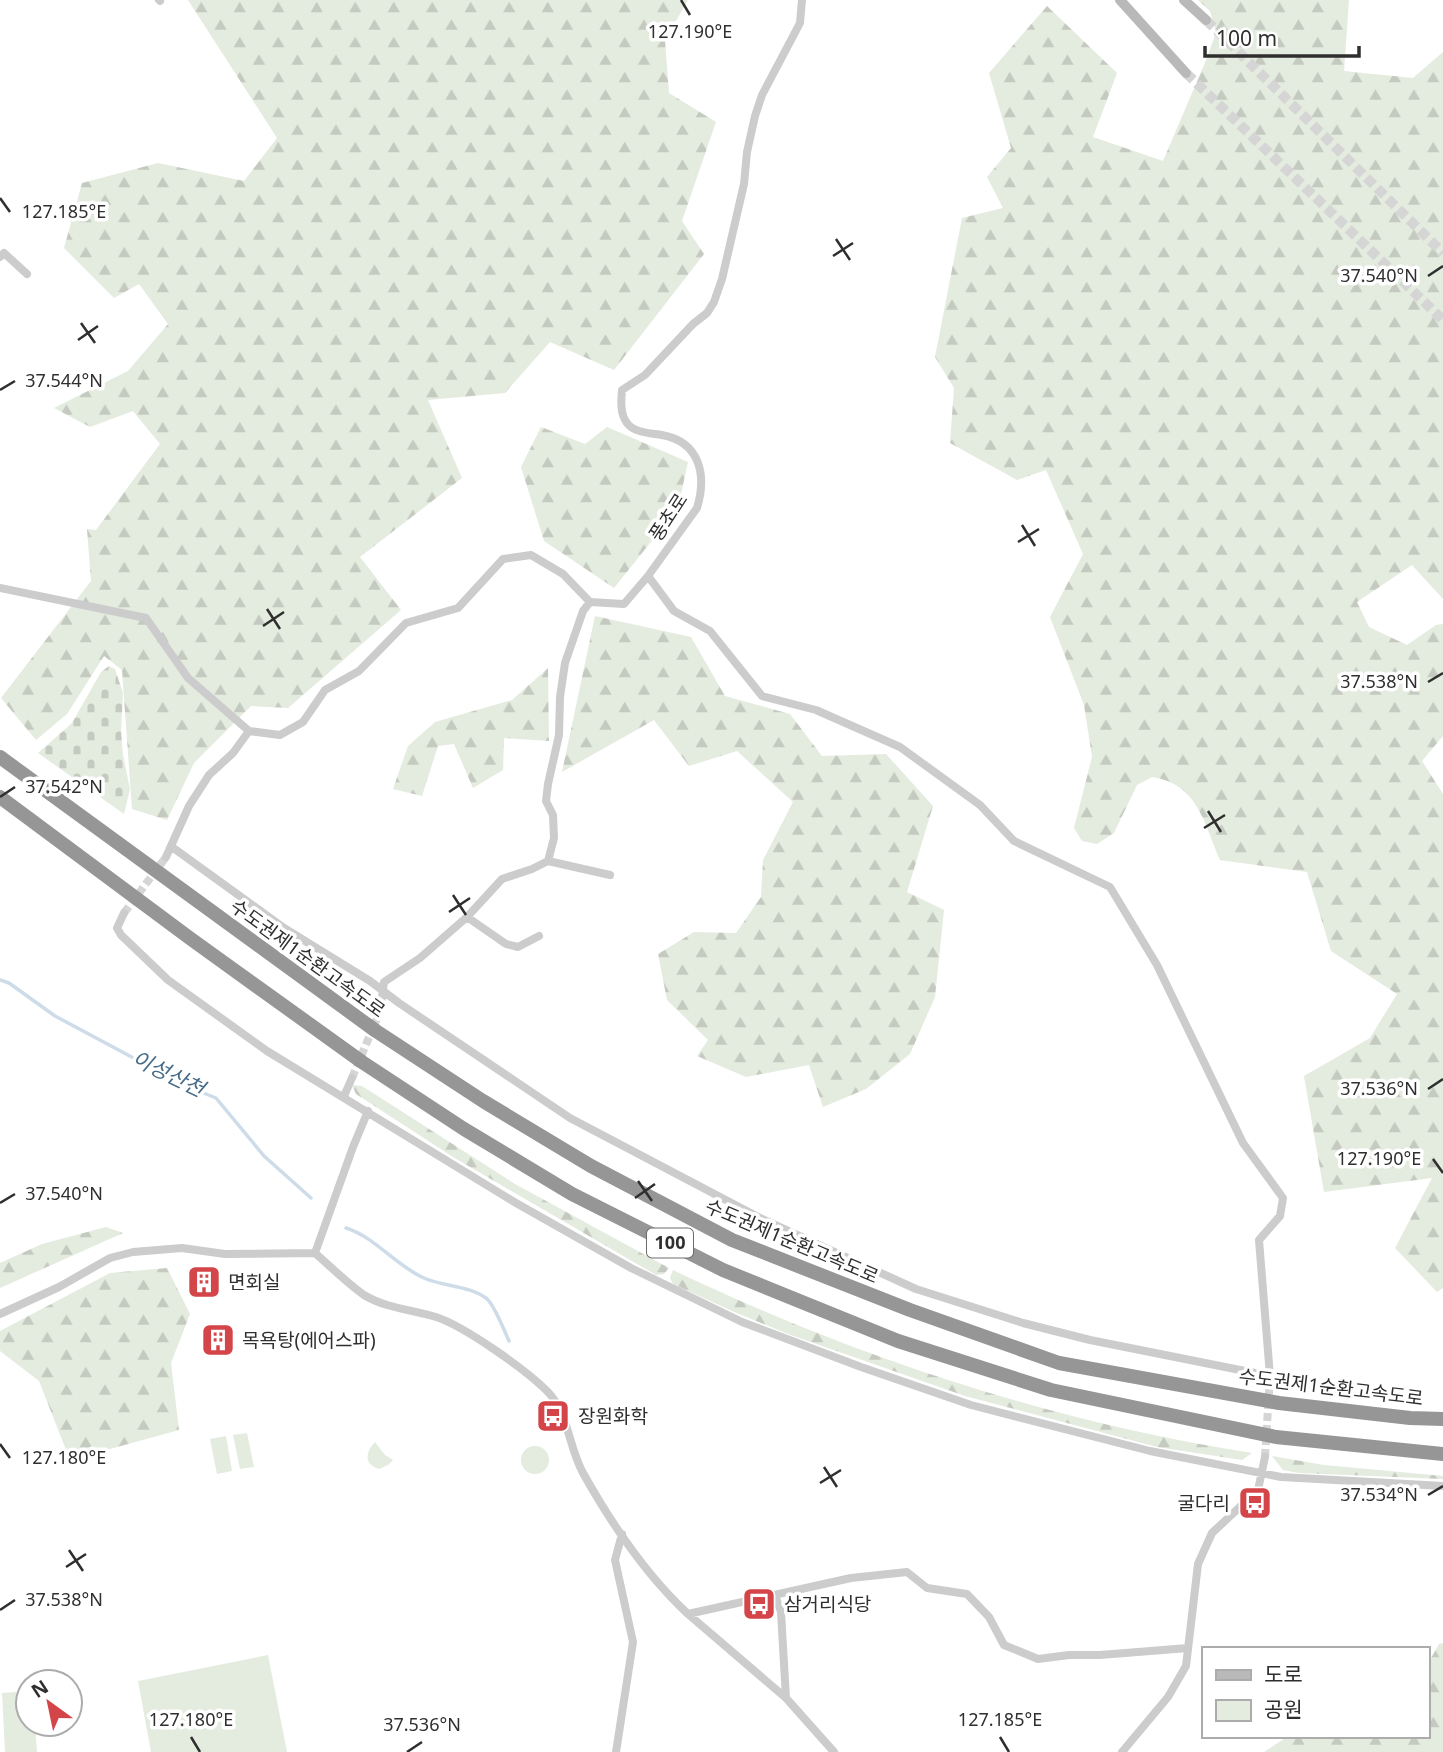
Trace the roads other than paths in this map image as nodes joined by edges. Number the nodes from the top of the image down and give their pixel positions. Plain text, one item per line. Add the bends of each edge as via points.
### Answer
1 (802, 0) edge
2 (1121, 0) edge
3 (1184, 0) edge
4 (1206, 20) tunnel mouth
5 (1186, 73) tunnel mouth
6 (0, 257) edge
7 (27, 274) dead end
8 (648, 576) junction
9 (0, 587) edge
10 (590, 602) junction
11 (249, 731) junction
12 (0, 757) edge
13 (0, 797) edge
14 (172, 847) junction
15 (166, 857) tunnel mouth
16 (548, 861) junction
17 (610, 875) dead end
18 (124, 913) dead end
19 (467, 917) junction
20 (539, 936) dead end
21 (383, 991) junction
22 (380, 1011) tunnel mouth
23 (352, 1078) tunnel mouth
24 (344, 1096) junction
25 (368, 1111) junction
26 (315, 1253) junction
27 (0, 1314) edge
28 (1443, 1419) edge
29 (1443, 1454) edge
30 (1265, 1457) tunnel mouth
31 (1263, 1473) junction
32 (1443, 1486) edge
33 (622, 1534) junction
34 (775, 1595) junction
35 (688, 1614) junction
36 (1188, 1648) junction
37 (786, 1698) junction
38 (616, 1752) edge
39 (834, 1752) edge
40 (1122, 1752) edge

1 - 8 street, 풍초로 via 800,23 755,116 744,184 714,302 645,374 622,390 622,415 628,425 677,439 700,464 697,508
2 - 5 main road
3 - 4 main road
6 - 7 street via 4,253
8 - 10 street, 풍초로 via 624,604
8 - 21 street via 674,611 710,631 762,696 816,710 900,747 980,805 1014,841 1111,887 1157,965 1243,1143 1283,1198 1280,1216 1259,1240 1270,1376 1090,1340 916,1289 762,1219 570,1118
9 - 11 street via 146,618 188,678
10 - 11 street via 563,574 531,555 503,559 458,608 406,623 359,671 325,690 303,723 280,735
10 - 16 street via 565,663 559,735 548,784 554,838
11 - 14 street via 209,775 189,806
12 - 28 highway, 수도권제1순환고속도로 / 100 via 376,1031 590,1166 732,1240 1059,1363 1279,1403
13 - 29 highway, 100 via 362,1062 464,1129 572,1194 723,1270 898,1341 1051,1390 1276,1437
14 - 15 street
14 - 21 street via 284,928
16 - 17 street
16 - 19 street via 502,879
18 - 24 street via 117,928 121,935 168,980 267,1051
19 - 20 street via 506,944 518,947
19 - 21 street via 384,982
21 - 22 street
23 - 24 street
24 - 25 street
25 - 26 street
25 - 31 street via 631,1269 742,1322 971,1405 1150,1451
26 - 27 street via 225,1254 182,1248 133,1252 110,1258
26 - 33 street via 365,1295 454,1324 547,1391 565,1417 582,1471
30 - 31 street
31 - 32 street
31 - 36 street via 1258,1490 1212,1533 1198,1564
33 - 35 street via 652,1576
33 - 38 street via 615,1560 633,1642
34 - 35 street
34 - 36 street via 851,1578 907,1572 927,1588 967,1594 989,1617 1004,1645 1038,1659
34 - 37 street via 781,1612
35 - 37 street
36 - 40 street via 1186,1666 1174,1689
37 - 39 street

